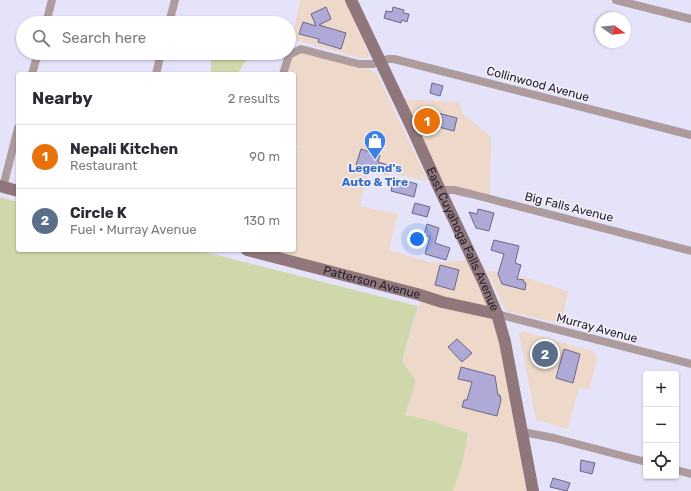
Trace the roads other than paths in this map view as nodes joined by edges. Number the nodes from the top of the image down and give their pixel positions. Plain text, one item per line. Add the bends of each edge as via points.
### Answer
1 (52, 0) edge
2 (175, 0) edge
3 (351, 0) edge
4 (616, 0) edge
5 (48, 16) edge
6 (171, 16) edge
7 (691, 19) edge
8 (296, 52) edge
9 (36, 60) edge
10 (159, 60) edge
11 (287, 60) edge
12 (380, 62) junction
13 (33, 72) edge
14 (156, 72) edge
15 (284, 72) edge
16 (16, 135) edge
17 (691, 136) edge
18 (1, 187) edge
19 (440, 190) junction
20 (16, 191) edge
21 (691, 251) edge
22 (255, 252) edge
23 (497, 314) junction
24 (691, 364) edge
25 (523, 432) junction
26 (643, 461) edge
27 (679, 471) edge
28 (691, 474) edge
29 (533, 491) edge

1 - 5 street
2 - 6 street
3 - 12 street, East Cuyahoga Falls Avenue
4 - 7 street
8 - 12 street, Collinwood Avenue via 301,49 360,64
9 - 13 street
10 - 14 street
11 - 15 street, Collinwood Avenue
12 - 17 street, Collinwood Avenue via 388,59 409,62
12 - 19 street, East Cuyahoga Falls Avenue
16 - 18 street
18 - 20 street
19 - 21 street, Big Falls Avenue via 471,194
19 - 23 street, East Cuyahoga Falls Avenue
22 - 23 street, Patterson Avenue via 442,302
23 - 24 street, Murray Avenue
23 - 25 street, East Cuyahoga Falls Avenue
25 - 26 street
25 - 29 street, East Cuyahoga Falls Avenue
27 - 28 street

